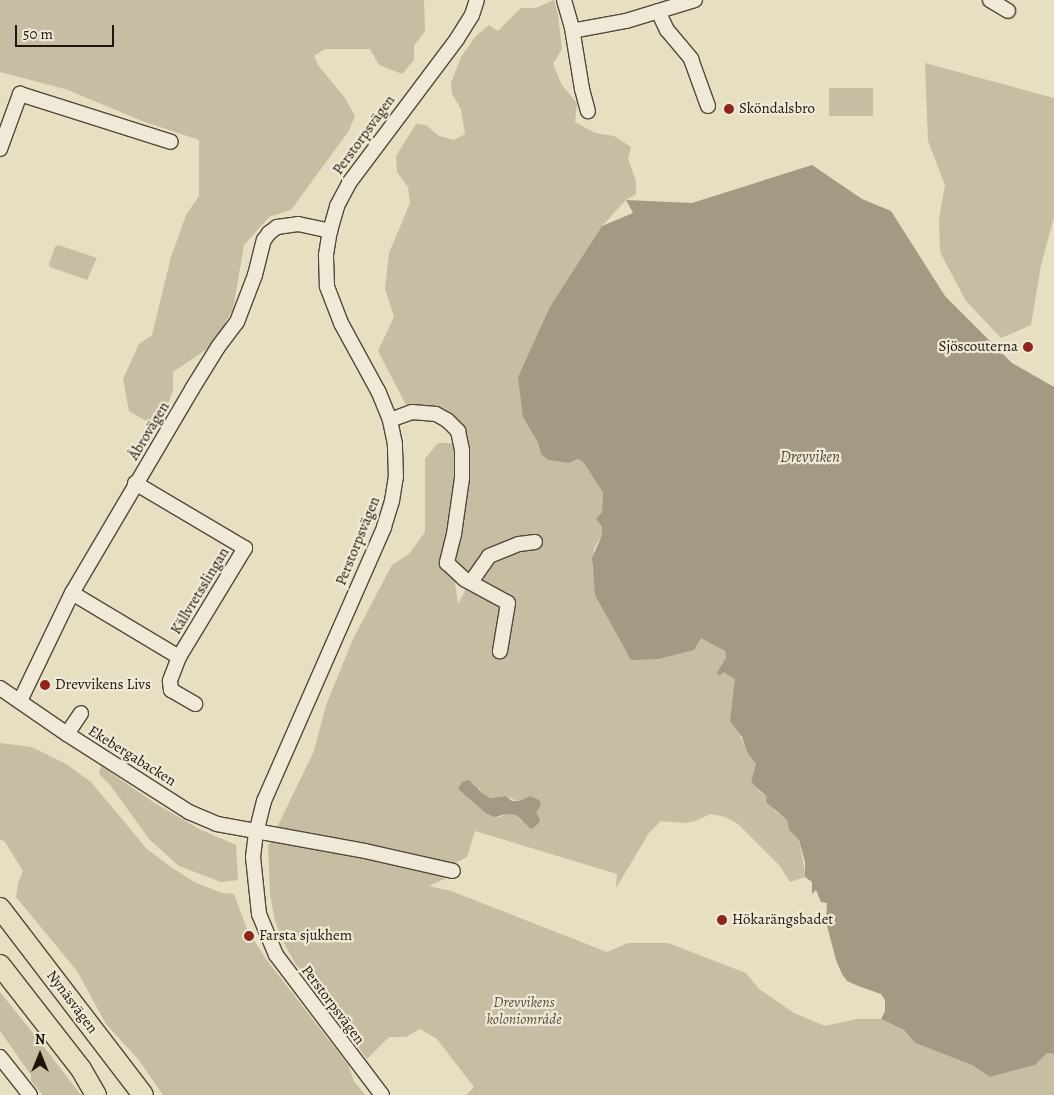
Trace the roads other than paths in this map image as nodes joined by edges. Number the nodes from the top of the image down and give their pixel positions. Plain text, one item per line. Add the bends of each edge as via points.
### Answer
1 (477, 0) edge
2 (564, 0) edge
3 (695, 0) edge
4 (990, 0) edge
5 (1008, 11) dead end
6 (658, 12) junction
7 (572, 28) junction
8 (708, 106) dead end
9 (588, 111) dead end
10 (171, 142) dead end
11 (0, 149) edge
12 (330, 232) junction
13 (390, 420) junction
14 (136, 483) junction
15 (535, 542) dead end
16 (471, 582) junction
17 (72, 593) junction
18 (500, 651) dead end
19 (180, 657) junction
20 (0, 688) edge
21 (20, 701) junction
22 (195, 704) dead end
23 (81, 713) dead end
24 (67, 734) junction
25 (256, 833) junction
26 (453, 871) dead end
27 (0, 908) edge
28 (0, 965) edge
29 (0, 1057) edge
30 (30, 1095) edge
31 (96, 1095) edge
32 (143, 1095) edge
33 (382, 1095) edge

1 - 12 street, Perstorpsvägen via 457,39 349,182 337,206
2 - 7 street
3 - 6 street
4 - 5 street
6 - 7 street via 578,30
6 - 8 street via 667,30 691,59
7 - 9 street
10 - 11 street via 20,94
12 - 13 street, Perstorpsvägen via 325,272 333,304
12 - 14 street, Åbrovägen via 298,224 277,227 269,233 237,322 218,347
13 - 16 street via 412,412 436,414 458,431 462,478 447,563
13 - 25 street, Perstorpsvägen via 397,462 390,510 272,778
14 - 17 street, Åbrovägen
14 - 19 street, Källvretsslingan via 245,548
15 - 16 street via 519,544 489,556
16 - 18 street via 508,603
17 - 19 street, Källvretsslingan
17 - 21 street, Åbrovägen
19 - 22 street, Källvretsslingan via 170,681 171,690
20 - 21 street, Ekebergabacken
21 - 24 street, Ekebergabacken
23 - 24 street
24 - 25 street, Ekebergabacken via 189,812 217,824
25 - 26 street, Ekebergabacken via 365,851
25 - 33 street, Perstorpsvägen via 253,857 256,890 259,914 267,937 287,972
27 - 32 highway, Nynäsvägen
28 - 31 highway via 81,1069
29 - 30 street

